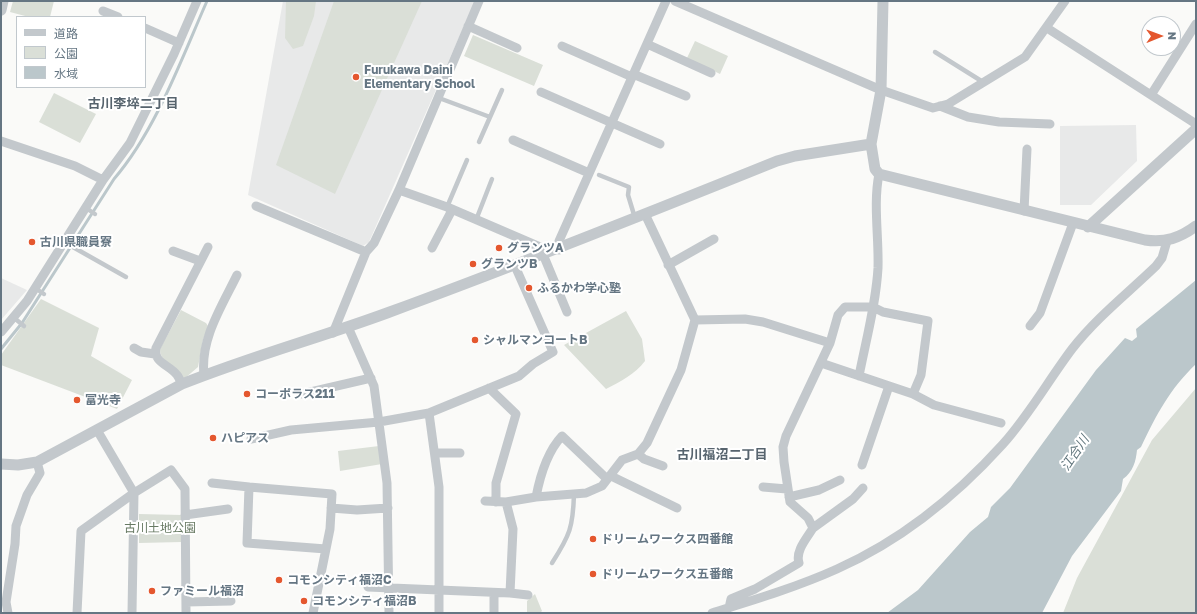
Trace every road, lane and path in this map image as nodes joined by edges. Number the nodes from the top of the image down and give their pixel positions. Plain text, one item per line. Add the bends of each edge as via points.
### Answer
1 (3, 1) edge
2 (196, 1) edge
3 (479, 1) edge
4 (666, 1) edge
5 (676, 1) edge
6 (883, 1) edge
7 (1065, 1) edge
8 (1, 10) edge
9 (103, 11) dead end
10 (116, 16) edge
11 (1196, 24) edge
12 (468, 26) junction
13 (146, 28) edge
14 (1047, 28) junction
15 (179, 42) junction
16 (647, 44) junction
17 (562, 46) dead end
18 (517, 48) dead end
19 (935, 52) dead end
20 (711, 73) dead end
21 (633, 75) junction
22 (983, 82) junction
23 (502, 90) dead end
24 (882, 90) junction
25 (541, 92) dead end
26 (1151, 95) junction
27 (686, 96) dead end
28 (439, 98) junction
29 (940, 106) junction
30 (490, 117) junction
31 (611, 123) junction
32 (1050, 124) dead end
33 (1196, 124) edge
34 (1196, 128) edge
35 (513, 140) dead end
36 (1, 141) edge
37 (478, 142) dead end
38 (660, 144) dead end
39 (871, 144) junction
40 (1027, 149) dead end
41 (467, 160) dead end
42 (589, 173) junction
43 (879, 174) junction
44 (599, 175) dead end
45 (492, 179) dead end
46 (103, 180) junction
47 (399, 190) junction
48 (256, 206) dead end
49 (86, 208) junction
50 (450, 209) junction
51 (1024, 211) junction
52 (95, 214) dead end
53 (646, 214) junction
54 (635, 219) junction
55 (476, 220) junction
56 (1073, 223) junction
57 (1196, 226) edge
58 (1088, 227) junction
59 (714, 239) dead end
60 (1167, 241) junction
61 (64, 242) junction
62 (208, 247) dead end
63 (432, 248) dead end
64 (559, 250) junction
65 (173, 251) dead end
66 (366, 252) junction
67 (543, 255) junction
68 (200, 261) junction
69 (668, 265) junction
70 (515, 266) junction
71 (237, 275) dead end
72 (126, 277) dead end
73 (35, 288) junction
74 (44, 294) dead end
75 (873, 307) junction
76 (567, 312) dead end
77 (13, 317) junction
78 (695, 320) junction
79 (24, 326) dead end
80 (1030, 326) dead end
81 (348, 327) junction
82 (1, 332) edge
83 (333, 333) junction
84 (830, 343) junction
85 (134, 348) dead end
86 (155, 354) junction
87 (821, 363) junction
88 (204, 375) junction
89 (858, 376) junction
90 (371, 378) junction
91 (182, 384) junction
92 (889, 386) junction
93 (490, 388) junction
94 (302, 394) dead end
95 (913, 394) junction
96 (429, 413) junction
97 (379, 422) junction
98 (1001, 423) dead end
99 (97, 430) junction
100 (251, 439) dead end
101 (436, 453) junction
102 (460, 453) dead end
103 (638, 454) junction
104 (37, 462) junction
105 (1, 464) edge
106 (862, 465) dead end
107 (663, 466) dead end
108 (609, 478) junction
109 (840, 480) dead end
110 (212, 482) dead end
111 (249, 487) junction
112 (763, 488) dead end
113 (863, 488) dead end
114 (134, 493) junction
115 (788, 493) junction
116 (574, 494) junction
117 (536, 497) junction
118 (485, 501) dead end
119 (496, 502) junction
120 (506, 502) junction
121 (331, 508) junction
122 (388, 508) junction
123 (677, 508) dead end
124 (228, 509) dead end
125 (185, 515) junction
126 (813, 528) junction
127 (326, 549) junction
128 (552, 563) dead end
129 (368, 586) dead end
130 (389, 588) junction
131 (439, 590) junction
132 (494, 593) junction
133 (510, 594) junction
134 (528, 595) dead end
135 (231, 601) dead end
136 (186, 602) junction
137 (729, 608) junction
138 (8, 613) edge
139 (77, 613) edge
140 (132, 613) edge
141 (186, 613) edge
142 (313, 613) edge
143 (389, 613) edge
144 (439, 613) edge
145 (494, 613) edge
146 (712, 613) edge

1 - 8 street
2 - 15 street
3 - 12 street
4 - 16 street
5 - 24 street
6 - 24 street
7 - 14 street
9 - 10 street
11 - 26 street
12 - 18 street
12 - 28 street
13 - 15 street
14 - 22 street via 1025,57
14 - 26 street
15 - 46 street via 130,143
16 - 20 street
16 - 21 street
17 - 21 street
19 - 22 lane
21 - 27 street
21 - 31 street
22 - 29 street via 948,104
23 - 30 lane
24 - 29 street via 933,108
24 - 39 street
25 - 31 street
26 - 33 street
28 - 30 lane
28 - 47 street
29 - 32 street via 968,117 999,122
30 - 37 lane
31 - 38 street
31 - 42 street
34 - 58 street
35 - 42 street
36 - 46 street via 75,166
39 - 43 street via 875,169
39 - 53 street via 777,161
40 - 51 street
41 - 50 lane
42 - 64 street via 559,241
43 - 51 street
43 - 75 street via 878,267
44 - 54 lane via 629,187 628,195
45 - 55 lane
46 - 49 street
47 - 50 street
47 - 66 street via 374,243
48 - 66 street
49 - 52 lane
49 - 61 street
50 - 55 street
50 - 63 street
51 - 56 street
53 - 54 street
53 - 69 street
54 - 64 street
55 - 67 street via 540,247
56 - 58 street
56 - 80 street via 1040,313
57 - 60 street via 1185,234
58 - 60 street via 1145,240
59 - 69 street
60 - 137 street via 1162,258 1156,266 1105,314 1073,349 1022,422 948,498 896,537 837,569
61 - 72 lane
61 - 73 street
62 - 68 street
64 - 67 street
65 - 68 street
66 - 83 street
67 - 70 street
67 - 76 street
68 - 86 street
69 - 78 street
70 - 81 street
70 - 93 street via 553,352 519,376
71 - 88 street via 212,327 203,365
73 - 74 lane
73 - 77 street
75 - 84 street via 851,305 841,310
75 - 89 street
75 - 95 street via 883,312 928,322 921,375
77 - 79 lane
77 - 82 street
78 - 84 street via 730,318 763,322
78 - 103 street via 680,370 647,443
81 - 83 street
81 - 90 street
83 - 88 street
84 - 87 street
85 - 86 street
86 - 91 street via 177,374
87 - 89 street
87 - 115 street via 786,436 784,447
88 - 91 street
89 - 92 street
90 - 94 street
90 - 97 street
91 - 99 street
92 - 95 street
92 - 106 street
93 - 96 street
93 - 119 street via 516,414 496,484
95 - 98 street via 934,405
96 - 97 street
96 - 101 street
97 - 100 street via 291,430
97 - 122 street
99 - 104 street
99 - 114 street
101 - 102 street
101 - 131 street via 440,501
103 - 107 street
103 - 108 street via 622,460
104 - 105 street
104 - 138 street via 40,473 27,495 16,526 16,544 6,602
108 - 116 street via 602,486 586,493
108 - 117 street via 562,436 556,442 540,478
108 - 123 street
109 - 115 street via 819,490
110 - 111 street
111 - 121 street via 332,494
111 - 127 street via 246,543
112 - 115 street
113 - 126 street via 853,499
114 - 125 street via 171,470 185,489
114 - 139 street via 81,531
114 - 140 street
115 - 126 street via 790,502 808,518
116 - 117 street
116 - 128 lane via 573,520 568,538
117 - 120 street
118 - 119 street
119 - 120 street
120 - 133 street via 513,530
121 - 122 street
121 - 127 street
122 - 130 street
124 - 125 street
125 - 136 street
126 - 137 street via 800,550 797,558 799,563 755,589 731,599
127 - 142 street
129 - 130 street
130 - 131 street
130 - 143 street
131 - 132 street
131 - 144 street
132 - 133 street
132 - 145 street
133 - 134 street
135 - 136 street
136 - 141 street
137 - 146 street

